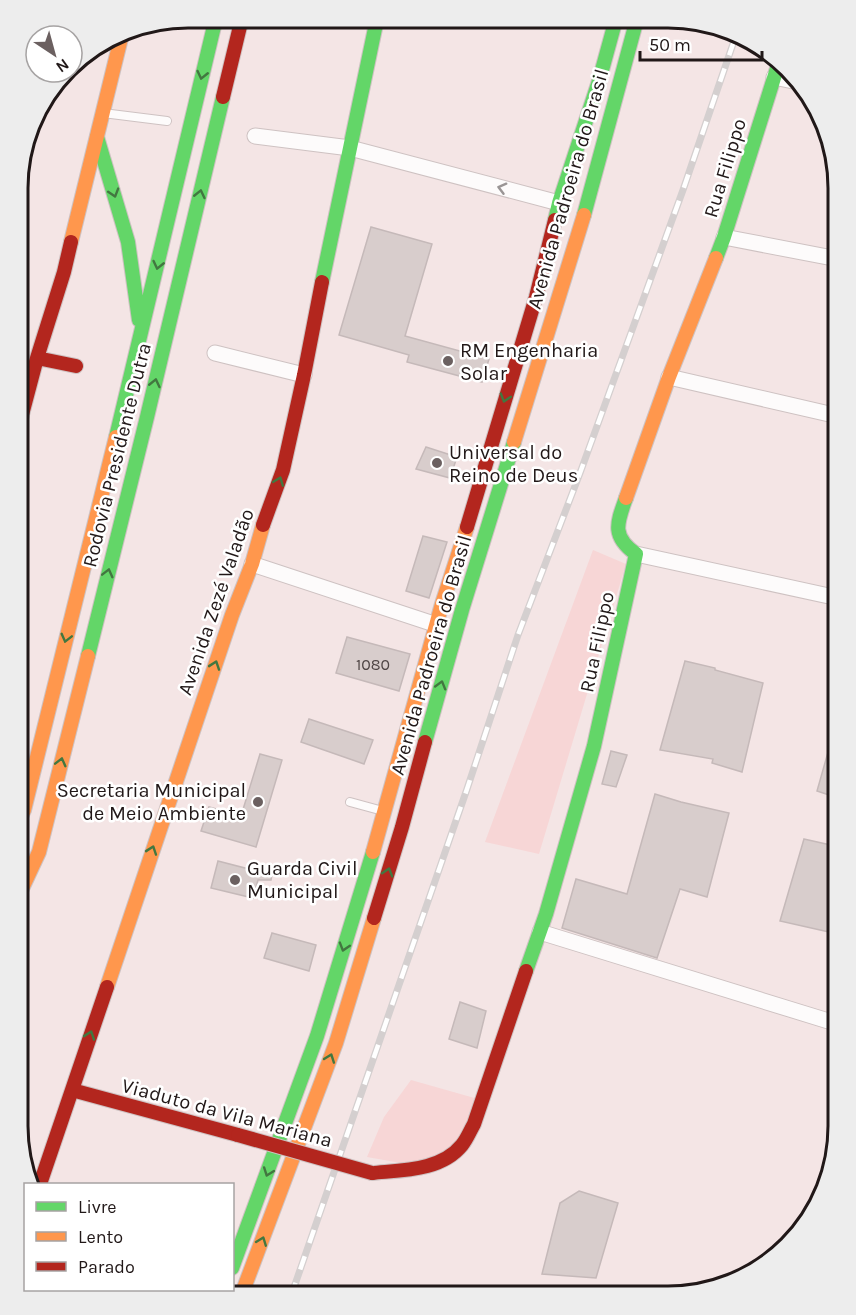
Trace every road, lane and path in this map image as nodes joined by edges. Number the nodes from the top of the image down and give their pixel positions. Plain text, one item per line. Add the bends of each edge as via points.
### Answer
1 (614, 28) edge
2 (635, 28) edge
3 (213, 29) edge
4 (239, 29) edge
5 (375, 29) edge
6 (119, 45) edge
7 (776, 70) edge
8 (103, 113) junction
9 (168, 121) dead end
10 (255, 136) dead end
11 (97, 137) junction
12 (350, 148) junction
13 (559, 203) junction
14 (585, 210) junction
15 (555, 219) junction
16 (581, 226) junction
17 (724, 237) junction
18 (828, 257) edge
19 (141, 336) junction
20 (215, 353) dead end
21 (37, 357) junction
22 (76, 366) dead end
23 (304, 375) junction
24 (669, 377) junction
25 (28, 392) edge
26 (828, 414) edge
27 (636, 554) junction
28 (252, 564) junction
29 (828, 596) edge
30 (437, 625) junction
31 (28, 794) edge
32 (350, 802) dead end
33 (384, 811) junction
34 (28, 876) edge
35 (540, 932) junction
36 (827, 1021) edge
37 (72, 1090) junction
38 (372, 1173) joint
39 (41, 1183) edge
40 (234, 1263) edge
41 (245, 1286) edge

1 - 13 main road, Avenida Padroeira do Brasil
2 - 14 main road, Avenida Padroeira do Brasil
3 -> 19 main road, Rodovia Presidente Dutra
34 -> 4 main road, Rodovia Presidente Dutra via 39,852
5 - 12 main road, Avenida Zezé Valadão
6 - 8 main road
7 - 17 main road, Rua Filippo
8 - 9 lane
8 - 11 main road
10 - 12 street
11 -> 19 main road via 128,242
11 - 21 main road via 64,272
13 -> 12 street
12 - 23 main road, Avenida Zezé Valadão
13 - 14 main road via 577,201
13 - 15 main road, Avenida Padroeira do Brasil
14 - 16 main road, Avenida Padroeira do Brasil
15 - 16 main road via 568,228
15 -> 30 main road, Avenida Padroeira do Brasil via 536,297
41 -> 16 main road, Avenida Padroeira do Brasil via 336,1043 462,610
17 - 18 street
17 - 24 main road, Rua Filippo
19 -> 31 main road, Rodovia Presidente Dutra
20 - 23 street
21 - 22 main road
21 - 25 main road
28 -> 23 main road, Avenida Zezé Valadão via 283,470
24 - 26 street
24 - 27 main road, Rua Filippo via 617,524 627,548
27 - 29 street
27 - 35 main road, Rua Filippo via 594,746
28 - 30 street
37 -> 28 main road, Avenida Zezé Valadão
30 - 33 main road, Avenida Padroeira do Brasil
32 - 33 lane
33 -> 40 main road, Avenida Padroeira do Brasil via 354,900 317,1035
35 - 36 street
35 - 38 main road, Rua Filippo via 474,1124 460,1147 427,1167
37 - 38 main road, Viaduto da Vila Mariana, bridge
37 - 39 main road, Avenida Zezé Valadão

